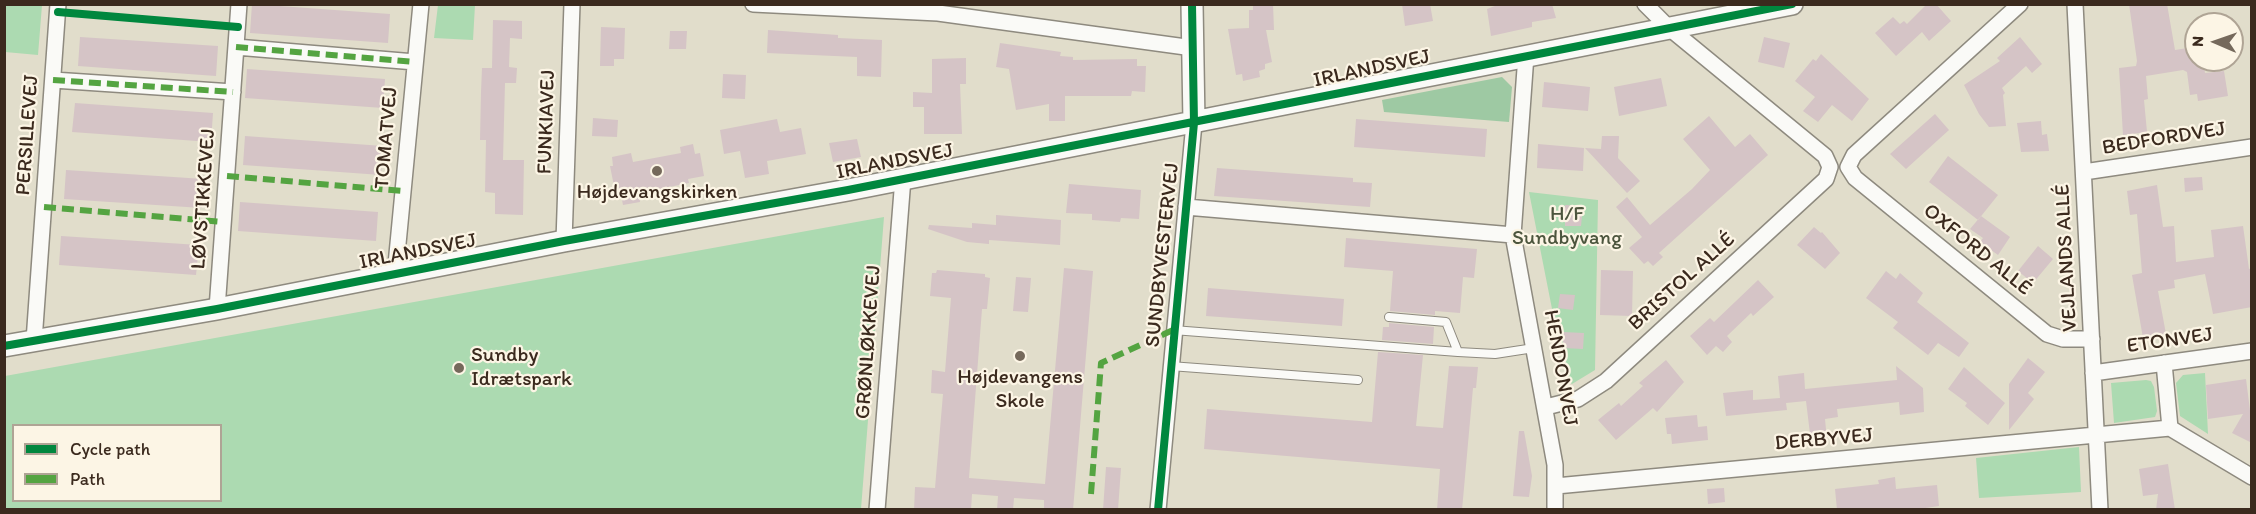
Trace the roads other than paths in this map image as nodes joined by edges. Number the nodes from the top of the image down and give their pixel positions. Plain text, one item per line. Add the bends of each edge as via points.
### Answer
1 (58, 4) edge
2 (239, 4) edge
3 (421, 4) edge
4 (572, 4) edge
5 (753, 4) edge
6 (1192, 4) edge
7 (1645, 4) edge
8 (1791, 4) edge
9 (2020, 4) edge
10 (2075, 4) edge
11 (1668, 27) junction
12 (236, 47) junction
13 (1193, 48) junction
14 (1526, 55) junction
15 (415, 62) junction
16 (53, 80) junction
17 (233, 92) junction
18 (1194, 123) junction
19 (2252, 147) edge
20 (2084, 172) junction
21 (903, 178) junction
22 (1186, 207) junction
23 (1513, 235) junction
24 (564, 241) junction
25 (395, 275) junction
26 (217, 309) junction
27 (1389, 317) dead end
28 (1173, 330) junction
29 (2092, 339) junction
30 (34, 341) junction
31 (4, 346) edge
32 (1535, 347) junction
33 (2252, 351) edge
34 (1458, 352) junction
35 (2164, 363) junction
36 (1170, 366) junction
37 (2093, 373) junction
38 (1358, 380) dead end
39 (1546, 407) junction
40 (2170, 428) junction
41 (2096, 437) junction
42 (2252, 477) edge
43 (1556, 486) junction
44 (877, 510) edge
45 (1158, 510) edge
46 (1555, 510) edge
47 (2100, 510) edge

1 - 16 street, PERSILLEVEJ
2 - 12 street, LØVSTIKKEVEJ
3 - 15 street, TOMATVEJ
4 - 24 street, FUNKIAVEJ
5 - 13 street via 938,13
6 - 13 street, SUNDBYVESTERVEJ
7 - 11 street
8 - 11 street, IRLANDSVEJ
9 - 29 street, OXFORD ALLÉ via 1854,155 1848,167 1855,178 2047,334 2063,339
10 - 20 street, VEJLANDS ALLÉ
11 - 14 street, IRLANDSVEJ
11 - 39 street, BRISTOL ALLÉ via 1825,156 1830,167 1826,180 1606,381 1578,399
12 - 15 street
12 - 17 street, LØVSTIKKEVEJ
13 - 18 street, SUNDBYVESTERVEJ
14 - 18 street, IRLANDSVEJ
14 - 23 street, HENDONVEJ
15 - 25 street, TOMATVEJ
16 - 17 street
16 - 30 street, PERSILLEVEJ
17 - 26 street, LØVSTIKKEVEJ
18 - 21 street, IRLANDSVEJ
18 - 22 street, SUNDBYVESTERVEJ
19 - 20 street, BEDFORDVEJ
20 - 29 street, VEJLANDS ALLÉ
21 - 24 street, IRLANDSVEJ
21 - 44 street, GRØNLØKKEVEJ
22 - 23 street, SUNDBYVESTERVEJ
22 - 28 street, SUNDBYVESTERVEJ
23 - 32 street, HENDONVEJ
24 - 25 street, IRLANDSVEJ
25 - 26 street, IRLANDSVEJ
26 - 30 street, IRLANDSVEJ
27 - 34 lane via 1446,322
28 - 34 lane, SUNDBYVESTERVEJ
28 - 36 street, SUNDBYVESTERVEJ
29 - 37 street, VEJLANDS ALLÉ
30 - 31 street, IRLANDSVEJ
32 - 34 lane, SUNDBYVESTERVEJ via 1495,354
32 - 39 street, HENDONVEJ
33 - 35 street, ETONVEJ
35 - 37 street, ETONVEJ
35 - 40 street
36 - 38 lane
36 - 45 street, SUNDBYVESTERVEJ
37 - 41 street, VEJLANDS ALLÉ
39 - 43 street, HENDONVEJ
40 - 41 street
40 - 42 street
41 - 43 street, DERBYVEJ
41 - 47 street, VEJLANDS ALLÉ
43 - 46 street, HENDONVEJ

